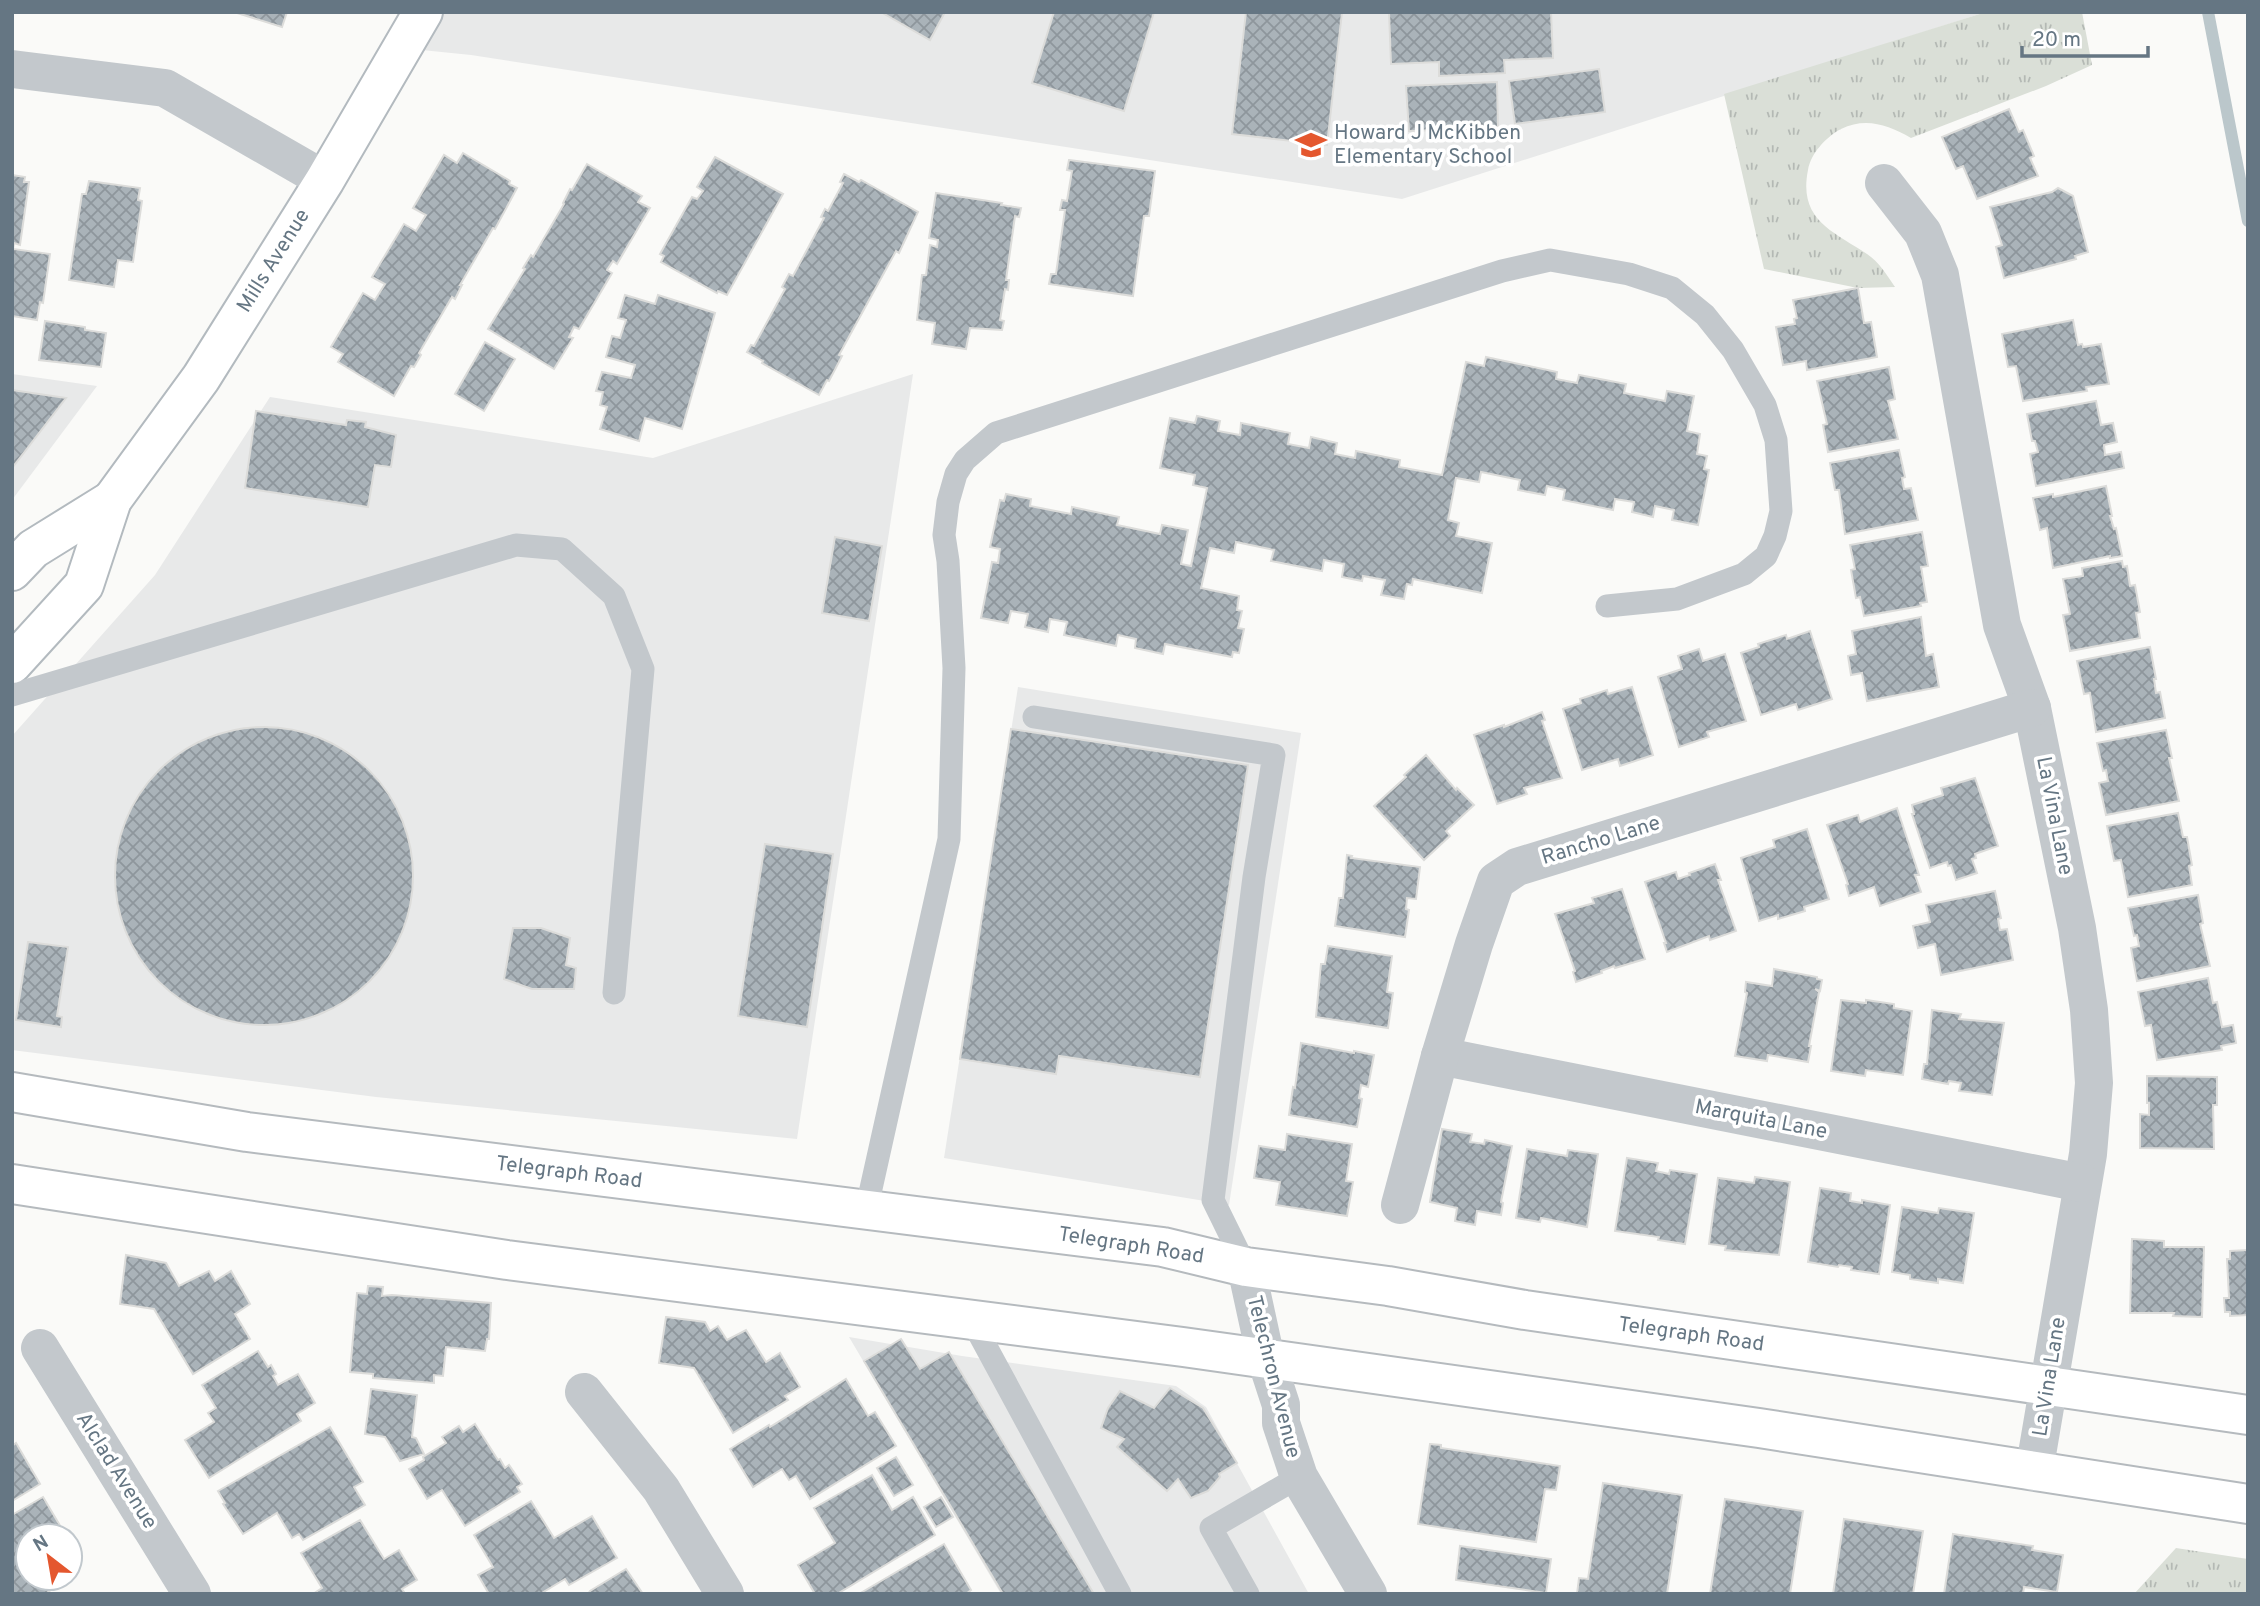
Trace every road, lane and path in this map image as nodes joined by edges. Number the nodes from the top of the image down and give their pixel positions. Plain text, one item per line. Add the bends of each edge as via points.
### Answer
1 (423, 12) edge
2 (12, 69) edge
3 (325, 180) junction
4 (1884, 183) dead end
5 (112, 500) junction
6 (12, 571) edge
7 (1607, 606) dead end
8 (12, 664) edge
9 (12, 695) edge
10 (2032, 708) junction
11 (1034, 717) dead end
12 (614, 993) dead end
13 (1440, 1056) junction
14 (12, 1092) edge
15 (2082, 1183) junction
16 (12, 1184) edge
17 (1400, 1205) dead end
18 (866, 1211) junction
19 (1246, 1267) junction
20 (971, 1319) junction
21 (40, 1348) dead end
22 (1266, 1359) junction
23 (2047, 1387) junction
24 (584, 1392) dead end
25 (2248, 1416) edge
26 (2034, 1472) junction
27 (1299, 1477) junction
28 (2248, 1504) edge
29 (192, 1594) edge
30 (725, 1594) edge
31 (1120, 1594) edge
32 (1248, 1594) edge
33 (1368, 1594) edge

1 - 3 main road, Mills Avenue
2 - 3 street via 165,88
3 - 5 main road, Mills Avenue via 201,378
4 - 10 street, La Vina Lane via 1923,233 1940,275 2002,625
5 - 6 main road, Mills Avenue via 33,549
5 - 8 main road, Mills Avenue via 85,585
7 - 18 lane via 1677,599 1744,574 1766,556 1781,511 1776,440 1765,405 1733,350 1705,315 1672,288 1629,274 1549,260 1502,271 996,433 965,460 948,502 944,535 954,668 948,839
9 - 12 lane via 516,545 562,549 614,596 643,669
10 - 13 street, Rancho Lane via 1517,867 1496,881
10 - 15 street, La Vina Lane via 2089,1010 2094,1083
11 - 19 lane via 1274,755 1213,1200
13 - 15 street, Marquita Lane
13 - 17 street, Rancho Lane
14 - 18 main road, Telegraph Road via 247,1132
15 - 23 street, La Vina Lane
16 - 20 main road via 507,1260
18 - 19 main road, Telegraph Road via 1163,1247
19 - 22 street, Telechron Avenue
19 - 23 main road, Telegraph Road
20 - 22 main road
20 - 31 lane
21 - 29 street, Alclad Avenue
22 - 26 main road via 1759,1428
22 - 27 street, Telechron Avenue
23 - 25 main road, Telegraph Road
23 - 26 street, La Vina Lane
24 - 30 street via 661,1489
26 - 28 main road
27 - 32 lane via 1210,1528
27 - 33 street, Telechron Avenue

